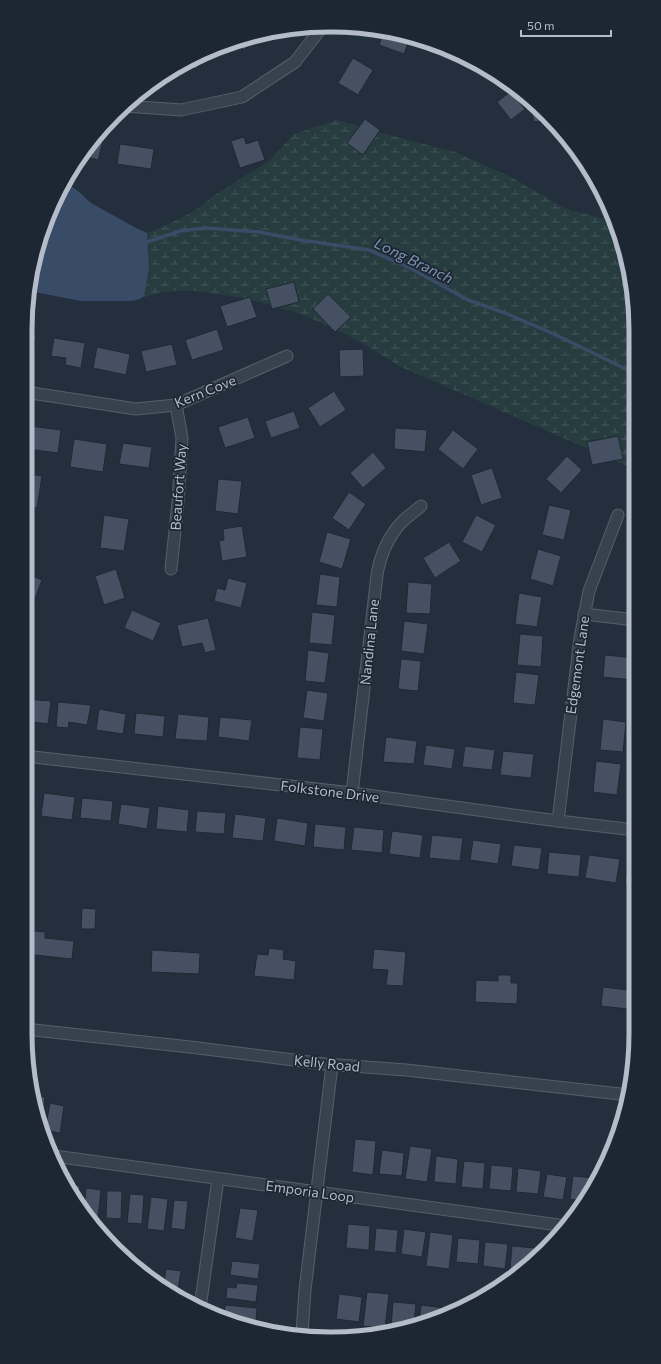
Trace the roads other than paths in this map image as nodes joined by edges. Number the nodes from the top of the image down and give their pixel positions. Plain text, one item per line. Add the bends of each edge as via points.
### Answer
1 (318, 33) edge
2 (133, 107) edge
3 (287, 356) dead end
4 (32, 393) edge
5 (176, 405) junction
6 (421, 506) dead end
7 (618, 514) dead end
8 (171, 569) dead end
9 (584, 614) junction
10 (629, 619) edge
11 (32, 757) edge
12 (352, 793) junction
13 (558, 821) junction
14 (629, 829) edge
15 (32, 1030) edge
16 (332, 1065) junction
17 (622, 1095) edge
18 (59, 1157) edge
19 (218, 1179) junction
20 (317, 1192) junction
21 (559, 1225) edge
22 (201, 1302) edge
23 (302, 1330) edge

1 - 2 street via 295,62 242,97 181,110
3 - 5 street, Kern Cove
4 - 5 street, Kern Cove via 136,409
5 - 8 street, Beaufort Way via 182,438
6 - 12 street, Nandina Lane via 400,524 383,552 376,575
7 - 9 street, Edgemont Lane via 589,592
9 - 10 street
9 - 13 street, Edgemont Lane
11 - 12 street, Folkstone Drive
12 - 13 street, Folkstone Drive
13 - 14 street, Folkstone Drive
15 - 16 street, Kelly Road
16 - 17 street, Kelly Road via 406,1070
16 - 20 street
18 - 19 street, Emporia Loop
19 - 20 street, Emporia Loop
19 - 22 street
20 - 21 street, Emporia Loop
20 - 23 street

